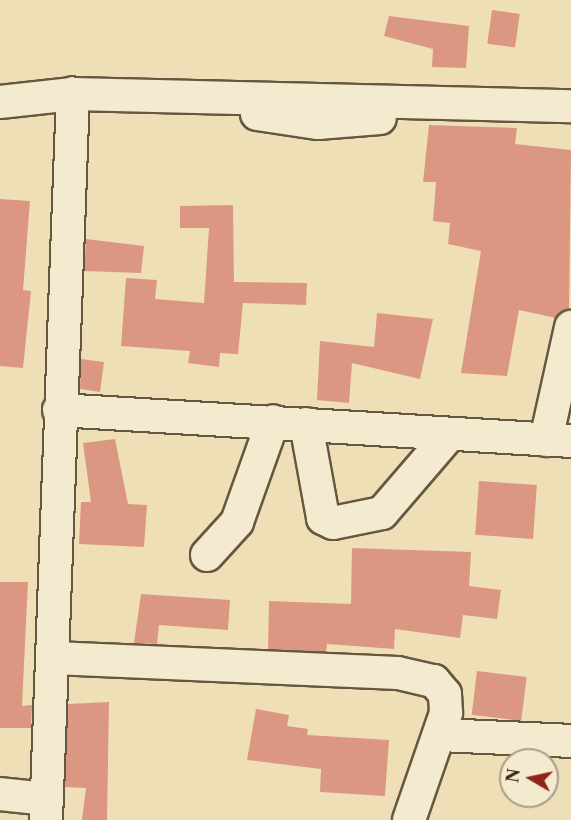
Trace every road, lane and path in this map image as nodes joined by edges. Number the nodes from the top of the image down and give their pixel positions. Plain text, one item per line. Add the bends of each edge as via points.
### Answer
1 (73, 94) junction
2 (0, 102) edge
3 (571, 106) edge
4 (571, 327) edge
5 (59, 410) junction
6 (273, 422) junction
7 (306, 424) junction
8 (450, 434) junction
9 (558, 441) edge
10 (207, 555) dead end
11 (54, 658) junction
12 (440, 735) junction
13 (571, 741) edge
14 (0, 794) edge
15 (47, 809) edge
16 (409, 820) edge

1 - 2 street
1 - 3 street
1 - 5 street
4 - 9 street
5 - 6 street
5 - 11 street
6 - 7 street
6 - 10 street via 237,522
7 - 8 street
7 - 8 street via 323,518 333,523 382,513
8 - 9 street
11 - 12 street via 398,673 434,681 445,694
11 - 15 street
12 - 13 street
12 - 16 street
14 - 15 street

